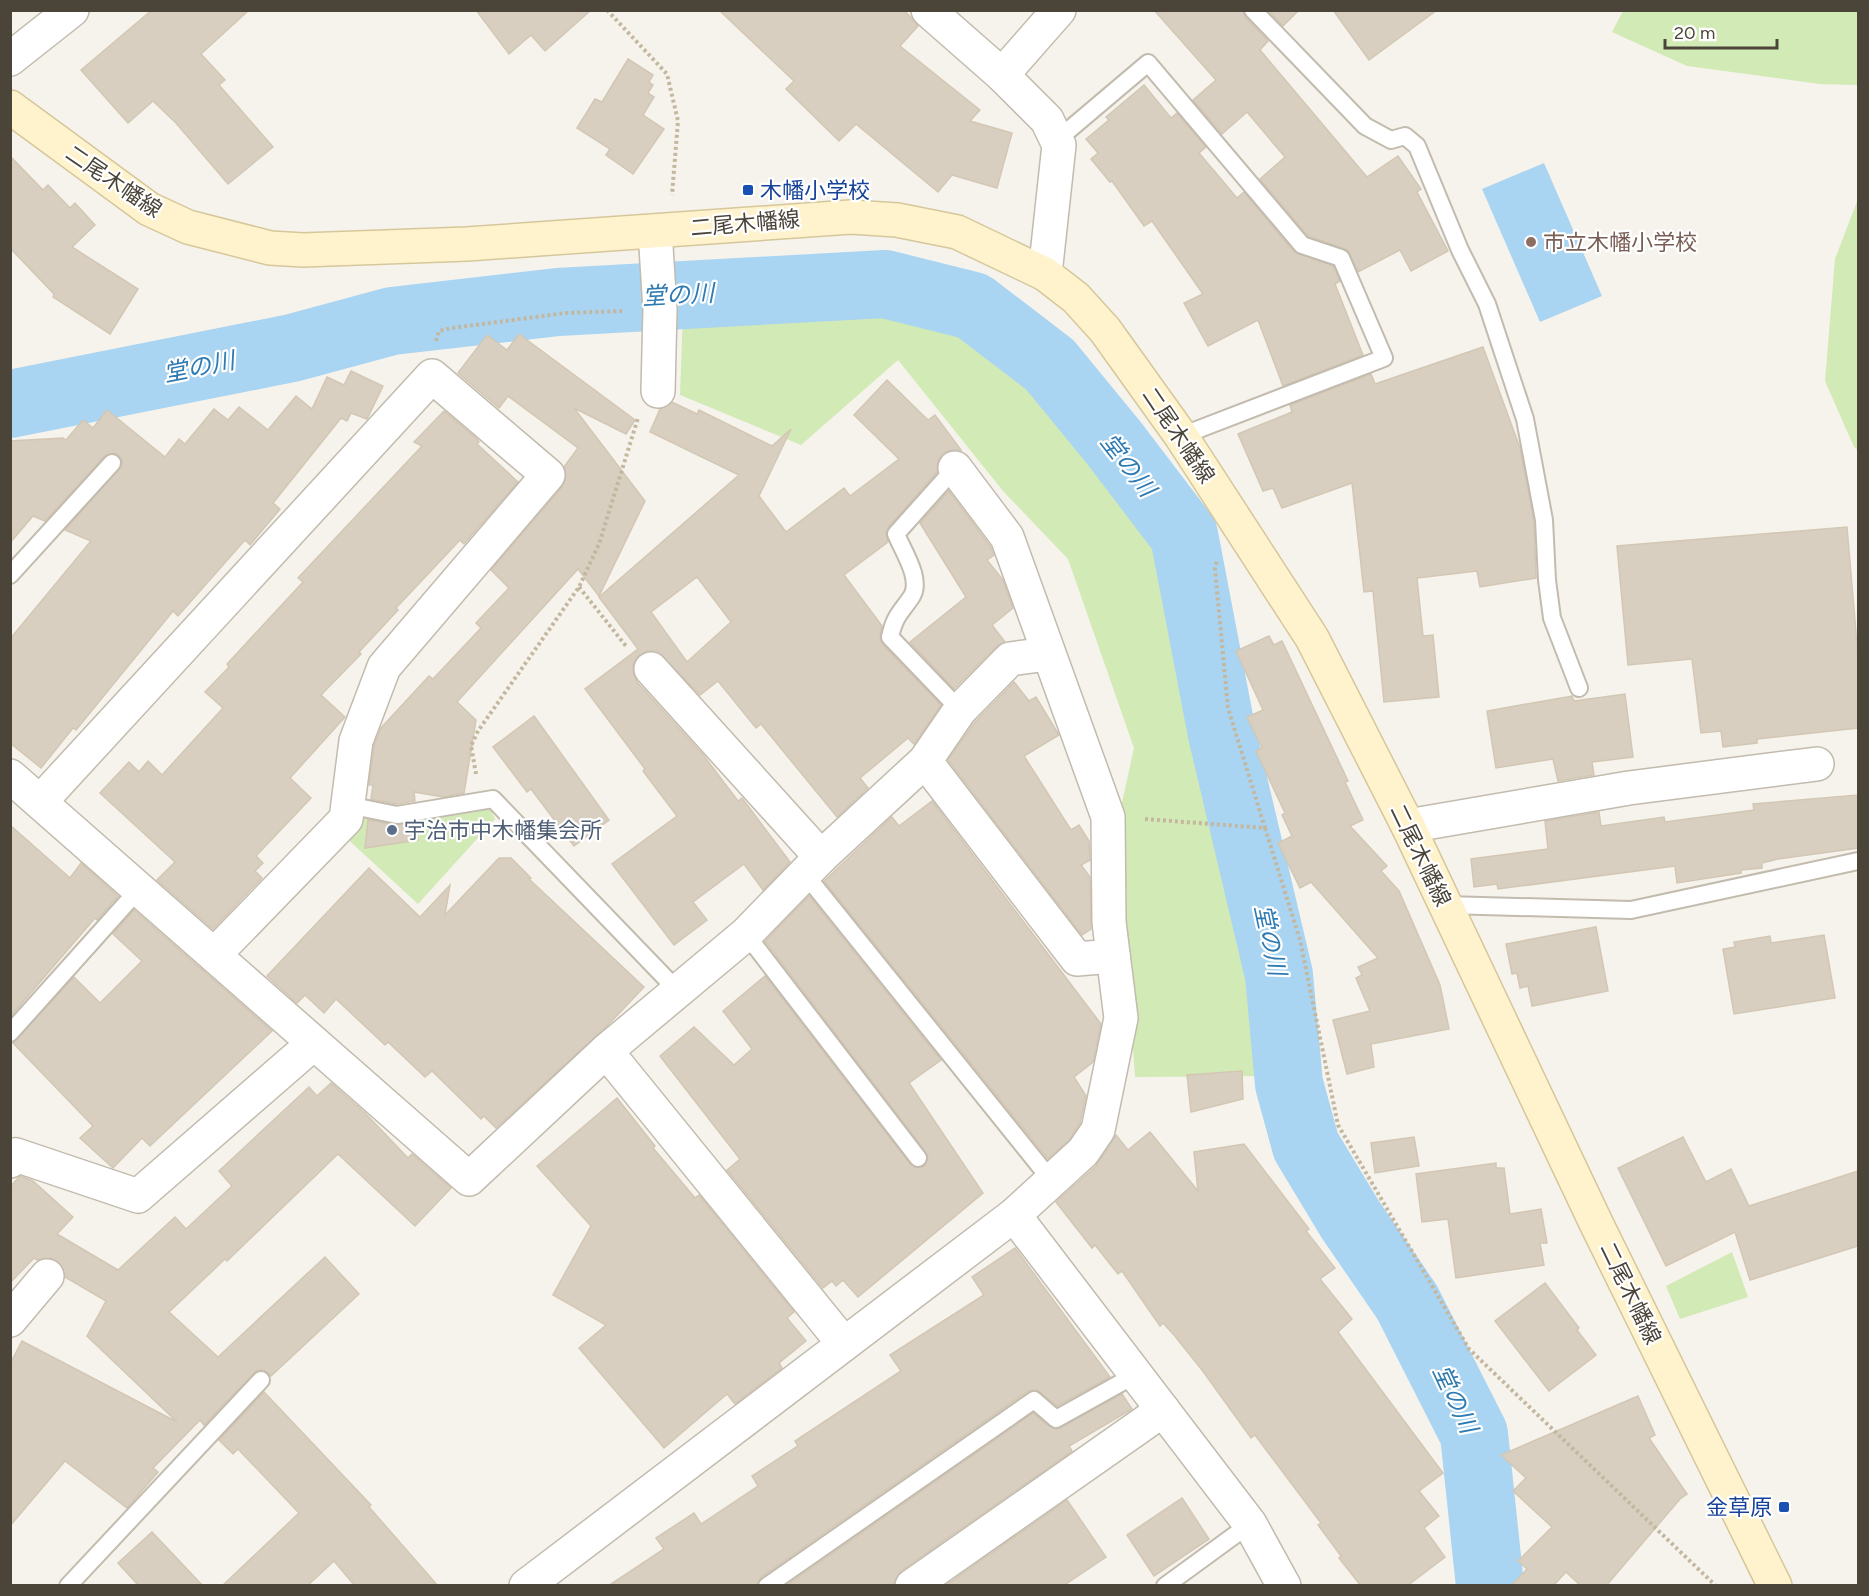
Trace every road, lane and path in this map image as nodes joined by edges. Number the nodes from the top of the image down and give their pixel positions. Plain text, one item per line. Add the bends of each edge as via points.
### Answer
1 (72, 10) edge
2 (607, 10) edge
3 (928, 10) edge
4 (1059, 10) edge
5 (1253, 10) edge
6 (10, 58) edge
7 (1002, 75) junction
8 (10, 107) edge
9 (1057, 140) junction
10 (661, 231) junction
11 (1045, 274) junction
12 (660, 309) junction
13 (434, 347) dead end
14 (658, 391) joint
15 (1180, 436) junction
16 (112, 462) dead end
17 (955, 468) joint
18 (1230, 511) junction
19 (10, 575) edge
20 (579, 587) junction
21 (1047, 654) junction
22 (651, 669) joint
23 (1580, 688) dead end
24 (960, 710) junction
25 (926, 761) junction
26 (1817, 764) dead end
27 (10, 776) edge
28 (484, 801) junction
29 (40, 802) junction
30 (348, 805) junction
31 (1108, 817) junction
32 (1408, 826) junction
33 (1264, 828) junction
34 (1858, 861) edge
35 (813, 866) junction
36 (139, 889) junction
37 (1446, 905) junction
38 (746, 934) junction
39 (214, 955) junction
40 (1113, 956) junction
41 (678, 991) junction
42 (10, 1033) edge
43 (314, 1043) junction
44 (606, 1052) junction
45 (12, 1153) edge
46 (918, 1158) dead end
47 (1051, 1180) junction
48 (1014, 1215) junction
49 (47, 1276) dead end
50 (10, 1320) edge
51 (844, 1344) junction
52 (1136, 1375) junction
53 (261, 1380) dead end
54 (1163, 1410) junction
55 (1250, 1524) junction
56 (68, 1586) edge
57 (526, 1586) edge
58 (767, 1586) edge
59 (912, 1586) edge
60 (1165, 1586) edge
61 (1284, 1586) edge
62 (1716, 1586) edge
63 (1774, 1586) edge

1 - 6 street
2 - 10 path via 667,74 678,121
3 - 7 street
4 - 7 street
5 - 23 lane via 1365,126 1391,140 1404,136 1417,146 1486,304 1525,419 1544,520 1552,618
7 - 9 street via 1047,120
8 - 10 main road, 二尾木幡線 via 149,209 189,227 270,248 467,244
9 - 11 street
9 - 15 lane via 1148,63 1302,245 1341,258 1384,358
10 - 11 main road, 二尾木幡線 via 813,217 897,220 957,232
10 - 12 street
11 - 15 main road, 二尾木幡線 via 1076,298 1105,330
12 - 13 path via 566,313 452,328 439,331
12 - 14 street
14 - 20 path via 645,400 599,544
15 - 18 main road, 二尾木幡線
16 - 19 lane
17 - 21 street via 1007,537
17 - 24 lane via 896,534 915,580 913,594 894,618 890,637
18 - 32 main road, 二尾木幡線 via 1312,638
18 - 33 path via 1215,570 1228,708
20 - 22 path via 631,652
20 - 28 path via 471,746
21 - 24 street via 1010,659
21 - 31 street
22 - 35 street
24 - 25 street
25 - 35 street
25 - 40 street via 1077,960
26 - 32 street via 1640,786
27 - 29 street
28 - 30 lane via 397,816
28 - 41 lane via 493,799
29 - 30 street via 432,376 548,475 384,667 356,741
29 - 36 street
30 - 39 street via 346,819
31 - 33 path
31 - 40 street
32 - 37 main road, 二尾木幡線
33 - 62 path via 1300,940 1338,1125 1468,1349
34 - 37 lane via 1631,910
35 - 38 street
35 - 47 lane
36 - 39 street
36 - 42 lane
37 - 63 main road, 二尾木幡線
38 - 41 street
38 - 46 lane
39 - 43 street
40 - 47 street via 1121,1018 1098,1130 1083,1152
41 - 44 street
43 - 44 street via 469,1179
43 - 45 street via 138,1197
44 - 51 street
47 - 48 street
48 - 51 street
48 - 52 street
49 - 50 street
51 - 57 street
52 - 54 street
52 - 58 lane via 1056,1419 1034,1400
53 - 56 lane
54 - 55 street
54 - 59 street
55 - 60 lane
55 - 61 street

